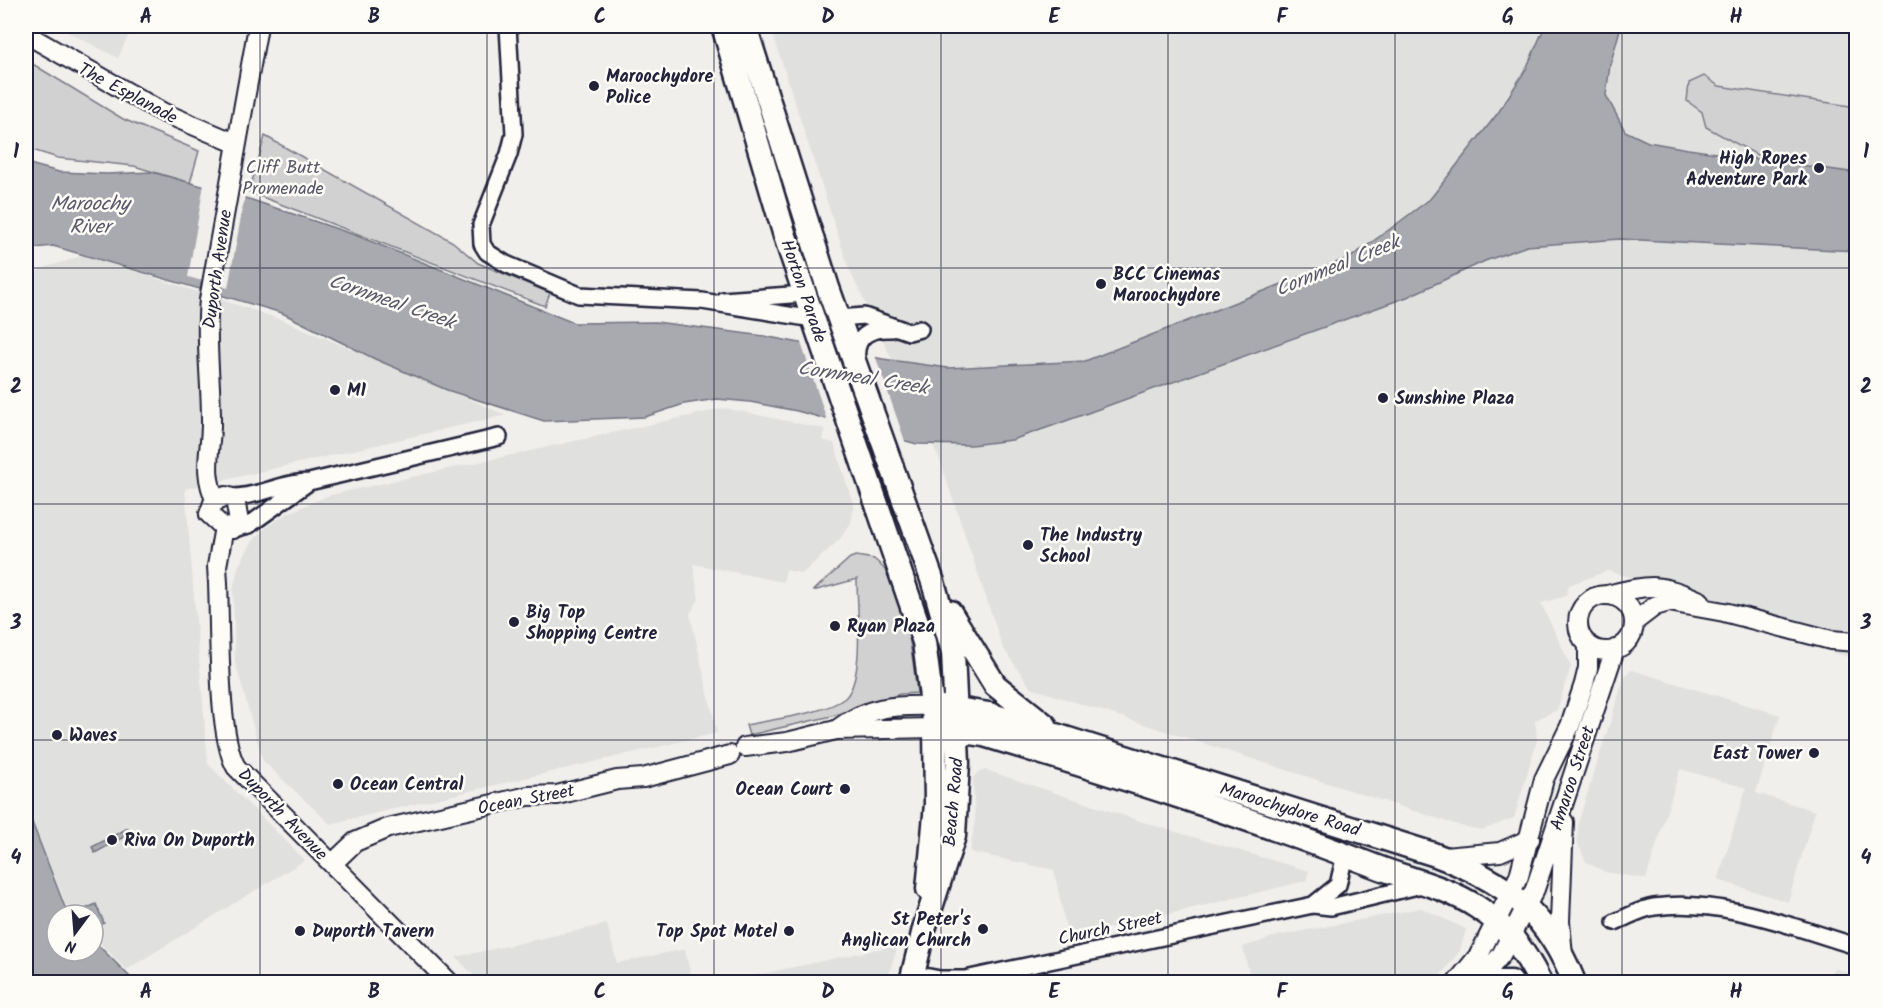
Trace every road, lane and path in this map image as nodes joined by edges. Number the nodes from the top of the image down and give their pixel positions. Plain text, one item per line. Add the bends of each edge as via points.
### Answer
1 (258, 26) edge
2 (508, 26) edge
3 (723, 26) edge
4 (745, 26) edge
5 (26, 33) edge
6 (235, 143) junction
7 (804, 294) junction
8 (705, 302) junction
9 (840, 318) junction
10 (813, 319) junction
11 (920, 329) dead end
12 (901, 330) junction
13 (822, 343) junction
14 (855, 354) junction
15 (499, 437) dead end
16 (309, 482) junction
17 (904, 497) junction
18 (224, 499) junction
19 (228, 528) junction
20 (885, 529) junction
21 (933, 582) junction
22 (1607, 595) junction
23 (1724, 612) junction
24 (1634, 622) junction
25 (1857, 642) edge
26 (1588, 644) junction
27 (1615, 649) junction
28 (934, 717) junction
29 (957, 719) junction
30 (1079, 741) junction
31 (1564, 808) junction
32 (1530, 838) junction
33 (1345, 855) junction
34 (1443, 857) junction
35 (332, 864) junction
36 (1426, 884) junction
37 (1520, 899) junction
38 (1313, 905) junction
39 (1615, 922) dead end
40 (924, 929) junction
41 (1504, 929) junction
42 (1857, 946) edge
43 (1563, 957) junction
44 (913, 978) edge
45 (448, 982) edge
46 (1457, 982) edge
47 (1478, 982) edge
48 (1490, 982) edge
49 (1511, 982) edge
50 (1540, 982) edge
51 (1574, 982) edge

1 - 6 street, Duporth Avenue
2 - 8 street via 514,134 481,225 483,248 496,259 579,295
3 - 7 main road, Horton Parade
4 - 9 main road, Horton Parade
5 - 6 street, The Esplanade via 153,107
6 - 18 street, Duporth Avenue via 207,329 211,421 206,460 210,487
7 - 8 street
7 - 9 main road via 822,302
7 - 10 main road, Horton Parade
8 - 10 street
9 - 10 main road
9 - 12 street via 867,316
9 - 13 main road
9 - 14 main road, Horton Parade
10 - 13 main road, Horton Parade
11 - 12 street
12 - 14 street via 869,330
13 - 20 main road, Horton Parade
14 - 17 main road, Horton Parade
15 - 16 street
16 - 18 street via 287,483
16 - 19 street via 248,526
17 - 20 main road
17 - 21 main road, Horton Parade
18 - 19 street via 237,502 240,515 238,524
18 - 19 street via 210,507 209,514
19 - 35 street, Duporth Avenue via 218,566 218,583 225,731 231,758
20 - 28 main road, Horton Parade via 924,642
21 - 29 main road, Horton Parade via 953,652
21 - 30 main road via 995,685 1042,723
22 - 23 street via 1633,588 1660,587
22 - 24 street via 1626,603
22 - 26 street via 1591,599 1581,612 1579,628
23 - 24 street via 1665,602
23 - 25 street via 1831,640
24 - 27 street via 1628,640
26 - 27 street via 1604,651
26 - 32 street, Amaroo Street via 1588,668 1576,711 1547,772
27 - 31 street, Amaroo Street
28 - 29 main road, Maroochydore Road
28 - 35 street, Ocean Street via 836,730 737,751 643,778 617,780 557,795 528,796 388,828 355,842
28 - 40 main road, Beach Road via 934,834
29 - 30 main road, Maroochydore Road via 989,714
29 - 33 main road, Maroochydore Road via 984,735 1261,822
29 - 40 main road, Beach Road via 954,836
30 - 34 main road, Maroochydore Road
31 - 37 street, Amaroo Street
31 - 43 street via 1560,921
32 - 34 street via 1500,852
32 - 37 street, Amaroo Street
33 - 36 main road, Maroochydore Road
33 - 38 street, Church Street via 1338,885
34 - 37 main road, Maroochydore Road via 1483,875
35 - 45 street, Duporth Avenue
36 - 38 street, Church Street via 1331,907
36 - 41 main road, Maroochydore Road via 1465,899
37 - 41 street
37 - 43 main road, Maroochydore Road via 1547,930
38 - 44 street, Church Street via 965,979
39 - 42 street via 1653,907 1708,907
40 - 44 main road, Beach Road
41 - 46 street
41 - 47 street via 1501,955
41 - 50 main road, Maroochydore Road via 1522,948
43 - 51 main road, Maroochydore Road
48 - 49 main road

